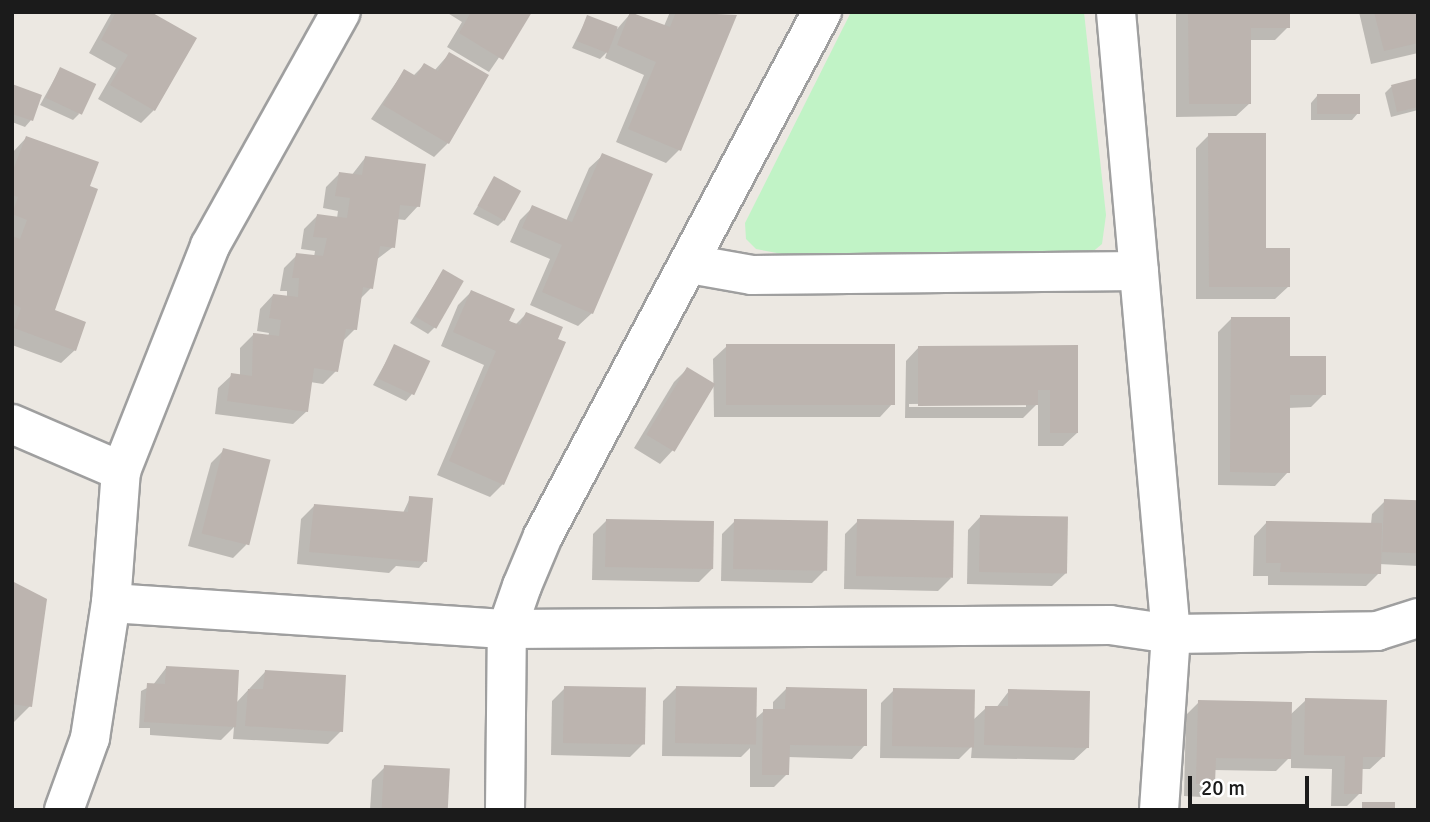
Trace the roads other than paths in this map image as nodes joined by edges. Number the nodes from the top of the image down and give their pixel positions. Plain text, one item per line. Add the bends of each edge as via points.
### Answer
1 (341, 12) edge
2 (822, 12) edge
3 (1116, 12) edge
4 (690, 264) junction
5 (1139, 271) junction
6 (12, 424) edge
7 (121, 471) junction
8 (110, 603) junction
9 (1418, 618) edge
10 (507, 629) junction
11 (1171, 634) junction
12 (64, 810) edge
13 (505, 810) edge
14 (1159, 810) edge

1 - 7 street via 210,246
2 - 4 street
3 - 5 street
4 - 5 street via 751,275
4 - 10 street via 543,536
5 - 11 street
6 - 7 street
7 - 8 street
8 - 10 street
8 - 12 street via 90,738
9 - 11 street via 1377,631
10 - 11 street via 1110,625
10 - 13 street
11 - 14 street

